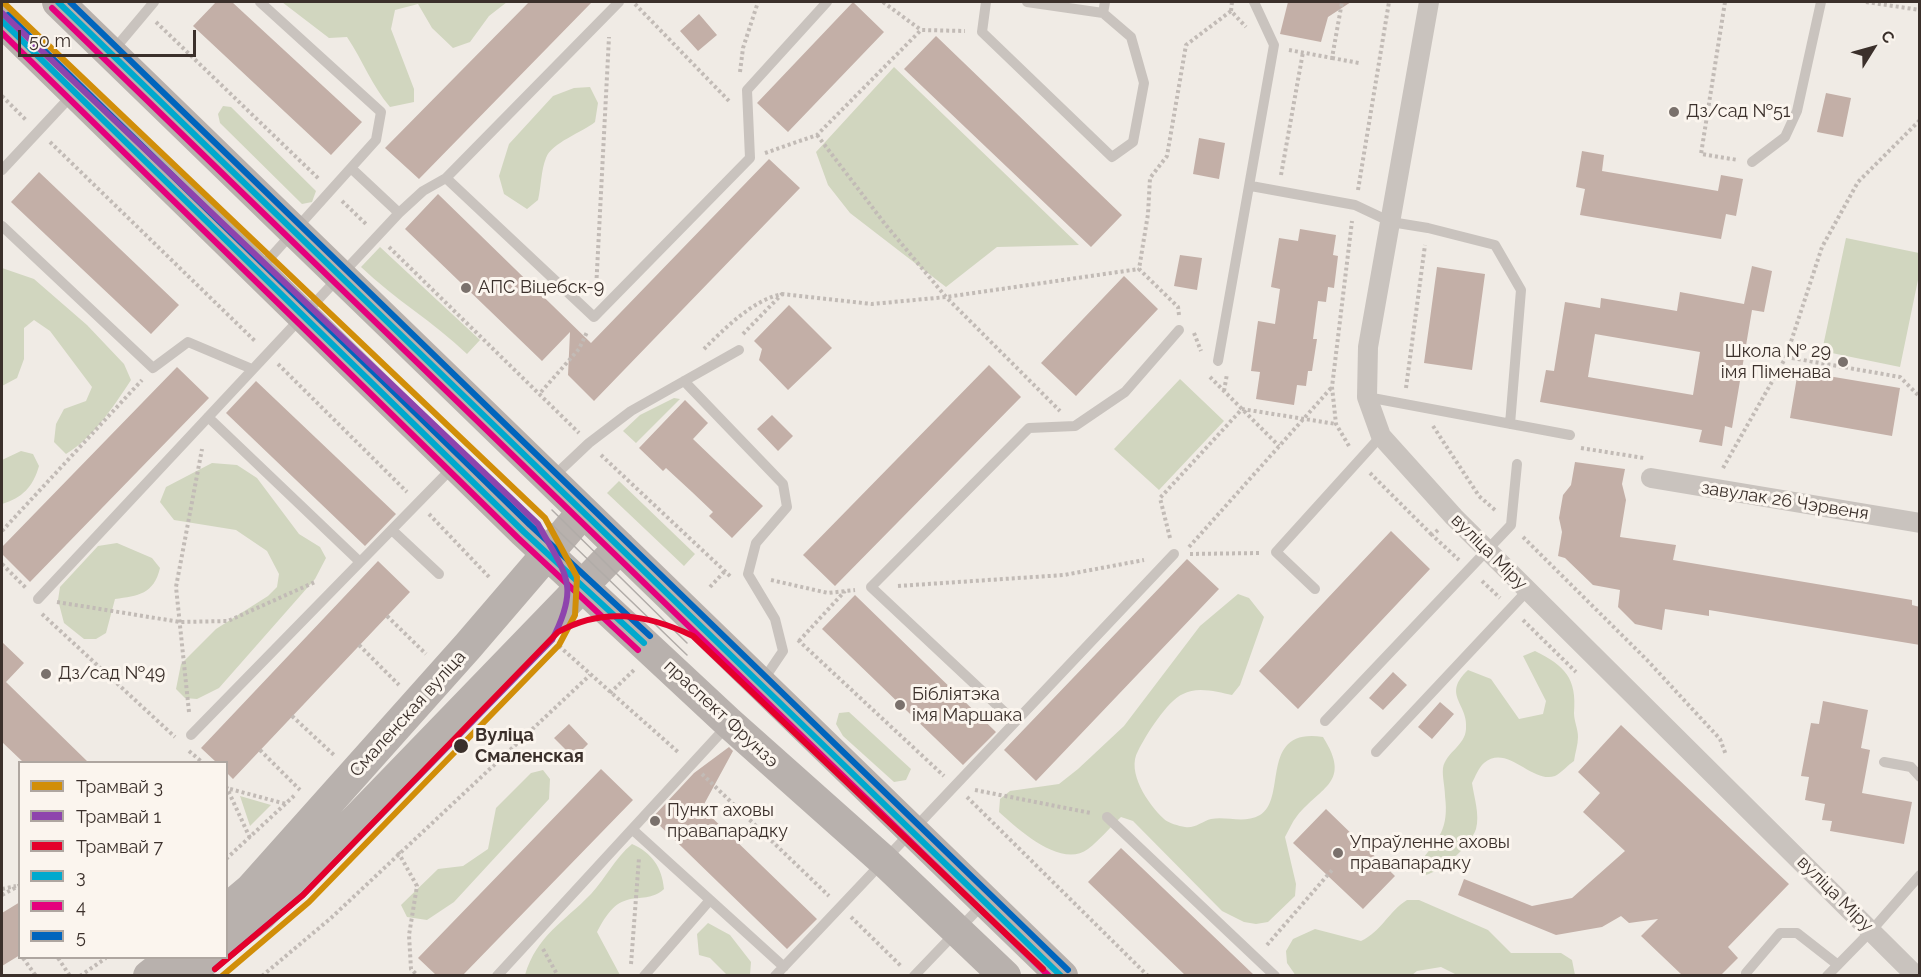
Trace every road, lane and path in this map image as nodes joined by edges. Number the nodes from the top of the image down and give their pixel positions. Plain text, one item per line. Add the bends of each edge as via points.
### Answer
1 (58, 2) edge
2 (154, 2) edge
3 (260, 2) edge
4 (619, 2) edge
5 (633, 2) edge
6 (758, 2) edge
7 (827, 2) edge
8 (883, 2) edge
9 (986, 2) edge
10 (1027, 2) edge
11 (1232, 2) edge
12 (1254, 2) edge
13 (1342, 2) edge
14 (1429, 2) edge
15 (1725, 2) edge
16 (1821, 2) edge
17 (1866, 2) edge
18 (1104, 7) edge
19 (610, 10) junction
20 (1231, 10) junction
21 (1920, 10) edge
22 (145, 12) junction
23 (2, 21) edge
24 (921, 30) junction
25 (982, 32) junction
26 (1251, 32) dead end
27 (1284, 50) dead end
28 (1303, 52) junction
29 (110, 53) junction
30 (1332, 58) junction
31 (1359, 63) dead end
32 (740, 78) dead end
33 (73, 94) junction
34 (2, 96) edge
35 (1920, 120) edge
36 (748, 121) junction
37 (38, 131) junction
38 (817, 135) junction
39 (750, 158) junction
40 (1752, 162) joint
41 (352, 169) junction
42 (2, 170) edge
43 (446, 178) junction
44 (1284, 179) dead end
45 (1251, 186) junction
46 (1348, 190) dead end
47 (1358, 190) dead end
48 (332, 191) junction
49 (399, 213) junction
50 (1341, 218) dead end
51 (1352, 220) dead end
52 (1391, 222) junction
53 (2, 226) edge
54 (1428, 228) junction
55 (295, 232) junction
56 (378, 236) junction
57 (1139, 269) junction
58 (258, 271) junction
59 (339, 277) junction
60 (782, 294) junction
61 (946, 297) junction
62 (1178, 307) junction
63 (303, 315) junction
64 (1184, 316) dead end
65 (594, 317) junction
66 (1189, 324) dead end
67 (1179, 330) joint
68 (721, 331) dead end
69 (739, 350) joint
70 (267, 353) junction
71 (1786, 357) junction
72 (1202, 361) dead end
73 (1218, 361) dead end
74 (153, 368) junction
75 (252, 369) junction
76 (1228, 369) dead end
77 (1204, 370) dead end
78 (684, 381) junction
79 (1332, 387) dead end
80 (1224, 391) junction
81 (541, 392) junction
82 (1367, 397) junction
83 (1920, 397) edge
84 (1419, 407) junction
85 (1242, 409) junction
86 (208, 417) junction
87 (1305, 420) junction
88 (1336, 424) dead end
89 (1510, 424) junction
90 (1075, 426) junction
91 (1570, 435) dead end
92 (1381, 436) junction
93 (589, 443) junction
94 (1279, 447) junction
95 (1517, 464) dead end
96 (456, 465) junction
97 (1722, 469) dead end
98 (1651, 478) dead end
99 (549, 480) junction
100 (418, 503) junction
101 (583, 512) junction
102 (1920, 523) edge
103 (1512, 525) junction
104 (392, 530) junction
105 (2, 531) edge
106 (620, 547) junction
107 (1487, 550) junction
108 (546, 552) junction
109 (1276, 552) junction
110 (1174, 554) junction
111 (360, 562) junction
112 (2, 564) edge
113 (725, 571) junction
114 (439, 574) dead end
115 (748, 574) junction
116 (733, 579) dead end
117 (319, 580) dead end
118 (496, 584) dead end
119 (582, 586) junction
120 (710, 587) dead end
121 (871, 587) junction
122 (1314, 589) dead end
123 (846, 591) junction
124 (1527, 591) junction
125 (38, 599) junction
126 (387, 616) dead end
127 (775, 619) junction
128 (180, 622) junction
129 (799, 641) junction
130 (359, 645) dead end
131 (559, 645) dead end
132 (433, 661) dead end
133 (639, 665) dead end
134 (590, 675) junction
135 (761, 683) junction
136 (405, 691) dead end
137 (610, 693) junction
138 (292, 716) dead end
139 (1014, 721) junction
140 (1325, 721) dead end
141 (729, 723) junction
142 (191, 735) junction
143 (184, 747) junction
144 (260, 750) dead end
145 (1376, 752) dead end
146 (335, 756) dead end
147 (1728, 759) dead end
148 (201, 761) edge
149 (1884, 762) dead end
150 (692, 765) junction
151 (1920, 777) edge
152 (955, 785) junction
153 (228, 787) edge
154 (300, 790) dead end
155 (286, 804) dead end
156 (1107, 817) joint
157 (912, 831) junction
158 (637, 833) junction
159 (250, 838) dead end
160 (398, 852) junction
161 (884, 861) junction
162 (1332, 870) dead end
163 (1920, 875) edge
164 (18, 885) edge
165 (18, 886) edge
166 (2, 889) edge
167 (2, 895) edge
168 (710, 900) junction
169 (986, 902) junction
170 (840, 907) junction
171 (228, 908) edge
172 (1872, 930) junction
173 (958, 931) junction
174 (534, 936) junction
175 (228, 940) edge
176 (1256, 957) junction
177 (24, 959) edge
178 (59, 959) edge
179 (104, 959) edge
180 (169, 959) edge
181 (205, 959) edge
182 (1838, 965) junction
183 (784, 967) junction
184 (903, 968) dead end
185 (1746, 973) dead end
186 (36, 975) edge
187 (70, 975) edge
188 (80, 975) edge
189 (149, 975) edge
190 (185, 975) edge
191 (262, 975) edge
192 (418, 975) edge
193 (497, 975) edge
194 (558, 975) edge
195 (630, 975) edge
196 (644, 975) edge
197 (775, 975) edge
198 (914, 975) edge
199 (1005, 975) edge
200 (1062, 975) edge
201 (1148, 975) edge
202 (1275, 975) edge
203 (1827, 975) edge
204 (1916, 975) edge

1 - 29 main road
2 - 22 lane
3 - 41 lane via 381,112 376,140
4 - 19 lane
5 - 36 path
6 - 32 path via 742,48
7 - 36 lane via 747,90
8 - 24 path
9 - 25 lane
10 - 18 lane
11 - 20 path
12 - 45 lane via 1274,45
13 - 30 path
14 - 52 street, вуліца Міру
15 - 40 path via 1701,154
16 - 40 lane via 1797,111 1785,137
17 - 21 path
18 - 25 lane via 1131,37 1144,83 1133,142 1112,157
19 - 43 lane
19 - 65 path
20 - 26 path
20 - 57 path via 1186,45 1167,156 1150,178 1149,214
22 - 29 lane
22 - 48 path
23 - 33 main road, праспект Фрунзэ
24 - 25 path
24 - 38 path
27 - 28 path
28 - 30 path
28 - 44 path via 1280,173
29 - 55 main road
30 - 31 path
33 - 37 lane
33 - 58 main road, праспект Фрунзэ
34 - 37 path
35 - 71 path via 1858,183 1822,247
36 - 39 lane
37 - 42 lane
37 - 70 path
38 - 39 path
38 - 61 path
39 - 65 lane
41 - 48 lane
41 - 49 lane
43 - 49 lane via 423,191
43 - 65 lane
45 - 52 lane via 1355,205
45 - 73 lane
46 - 47 path
48 - 55 lane
48 - 56 path
49 - 56 lane
50 - 51 path
52 - 54 lane
52 - 82 street, вуліца Міру via 1368,347
53 - 74 lane
54 - 84 path via 1405,387
54 - 89 lane via 1495,245 1521,290
55 - 58 lane
55 - 59 main road
56 - 59 lane
56 - 81 path
57 - 61 path
57 - 62 path
58 - 63 main road, праспект Фрунзэ
59 - 63 lane
59 - 99 main road
60 - 61 path via 872,304
60 - 68 path via 768,297
60 - 69 path via 737,340
61 - 90 path
62 - 64 path
62 - 67 path
63 - 70 lane
63 - 96 main road, праспект Фрунзэ
65 - 81 path via 579,349
66 - 72 path via 1200,342
67 - 90 lane via 1125,392
69 - 78 lane
70 - 75 lane
70 - 100 path
71 - 83 path via 1900,377
71 - 97 path
74 - 75 lane via 188,342
74 - 105 path
75 - 86 lane
76 - 80 path
77 - 80 path
78 - 93 lane via 631,411
78 - 115 lane via 783,484 787,507 756,543
79 - 87 path
80 - 85 path
81 - 93 path
82 - 84 lane
82 - 92 street, вуліца Міру
84 - 89 lane
84 - 103 path via 1479,496
85 - 87 path
85 - 94 path
85 - 110 path via 1160,498
86 - 111 lane
86 - 125 lane
86 - 128 path via 176,587
87 - 88 path
87 - 94 path
89 - 91 lane
90 - 121 lane via 1029,428
92 - 107 street, вуліца Міру
92 - 109 lane
93 - 99 lane
93 - 113 path
94 - 109 path via 1182,554
95 - 103 lane
96 - 100 lane
96 - 108 main road, праспект Фрунзэ
98 - 102 street, завулак 26 Чэрвеня
99 - 101 main road
100 - 104 lane
100 - 118 path
101 - 106 main road
101 - 108 main road, Смаленская вуліца
103 - 107 lane
103 - 147 path via 1720,739
104 - 111 lane
104 - 114 lane
106 - 119 main road, Смаленская вуліца
106 - 135 main road
107 - 124 street, вуліца Міру
107 - 140 lane
108 - 119 main road, праспект Фрунзэ
108 - 171 main road, Смаленская вуліца via 415,706 250,889
109 - 122 lane
110 - 121 path via 1064,575
110 - 139 lane
111 - 142 lane
112 - 125 path
113 - 115 path
113 - 116 path
113 - 120 path
115 - 123 path via 828,593
115 - 127 lane
117 - 128 path via 228,621
119 - 141 main road, праспект Фрунзэ
119 - 175 main road, Смаленская вуліца via 350,826 262,914
121 - 123 path
121 - 139 lane
123 - 129 path
124 - 145 lane
124 - 172 street, вуліца Міру
125 - 128 path
125 - 143 path via 43,615
126 - 132 path
127 - 129 path
127 - 135 lane via 783,651
128 - 142 path
129 - 152 path
130 - 136 path
131 - 134 path
133 - 137 path
134 - 137 path
134 - 160 path
135 - 157 main road
137 - 150 path
138 - 146 path
139 - 152 lane
141 - 150 lane
141 - 161 main road, праспект Фрунзэ
142 - 143 path
143 - 148 path
144 - 154 path
149 - 151 lane via 1911,767
150 - 158 lane
150 - 170 path
152 - 156 path
152 - 157 lane
152 - 201 path
153 - 155 path
153 - 159 path
156 - 176 lane
157 - 161 lane
157 - 169 main road
158 - 168 lane
158 - 174 lane
158 - 195 path
160 - 191 path via 331,918
160 - 192 path via 417,886 409,935 411,969
161 - 170 lane
161 - 173 main road, праспект Фрунзэ
162 - 176 path
163 - 172 lane
164 - 166 path
165 - 167 path
168 - 183 lane
168 - 196 lane
169 - 173 lane
169 - 200 main road
170 - 183 lane
170 - 184 path
172 - 182 lane
172 - 204 street, вуліца Міру
173 - 198 lane
173 - 199 main road, праспект Фрунзэ
174 - 193 lane
174 - 194 path
176 - 202 lane
177 - 186 path
178 - 187 path
179 - 188 path
180 - 189 main road
181 - 190 main road
182 - 185 lane via 1797,933 1780,933
182 - 203 lane
183 - 197 lane

